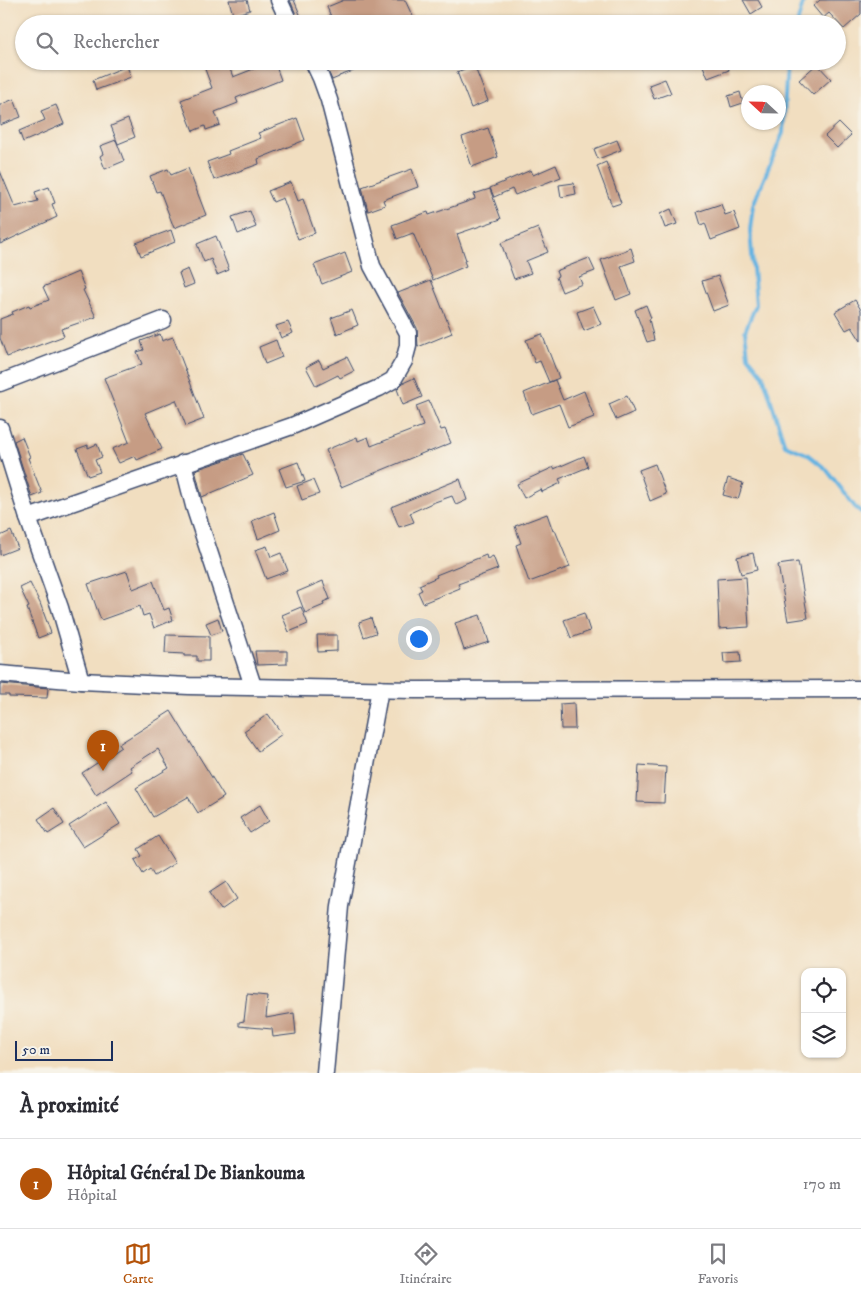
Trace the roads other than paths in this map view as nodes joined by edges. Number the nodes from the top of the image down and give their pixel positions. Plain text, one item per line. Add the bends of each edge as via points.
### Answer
1 (279, 0) edge
2 (286, 15) edge
3 (317, 70) edge
4 (163, 320) dead end
5 (0, 383) edge
6 (0, 428) edge
7 (184, 463) junction
8 (28, 518) junction
9 (0, 674) edge
10 (81, 681) junction
11 (253, 686) junction
12 (380, 689) junction
13 (861, 689) edge
14 (324, 1073) edge

1 - 2 street
3 - 7 street via 331,109 372,266 408,333 404,360 393,380 379,388 292,426
4 - 5 street
6 - 8 street
7 - 8 street
7 - 11 street via 194,506
8 - 10 street via 60,608
9 - 10 street
10 - 11 street
11 - 12 street
12 - 13 street
12 - 14 street via 340,906

